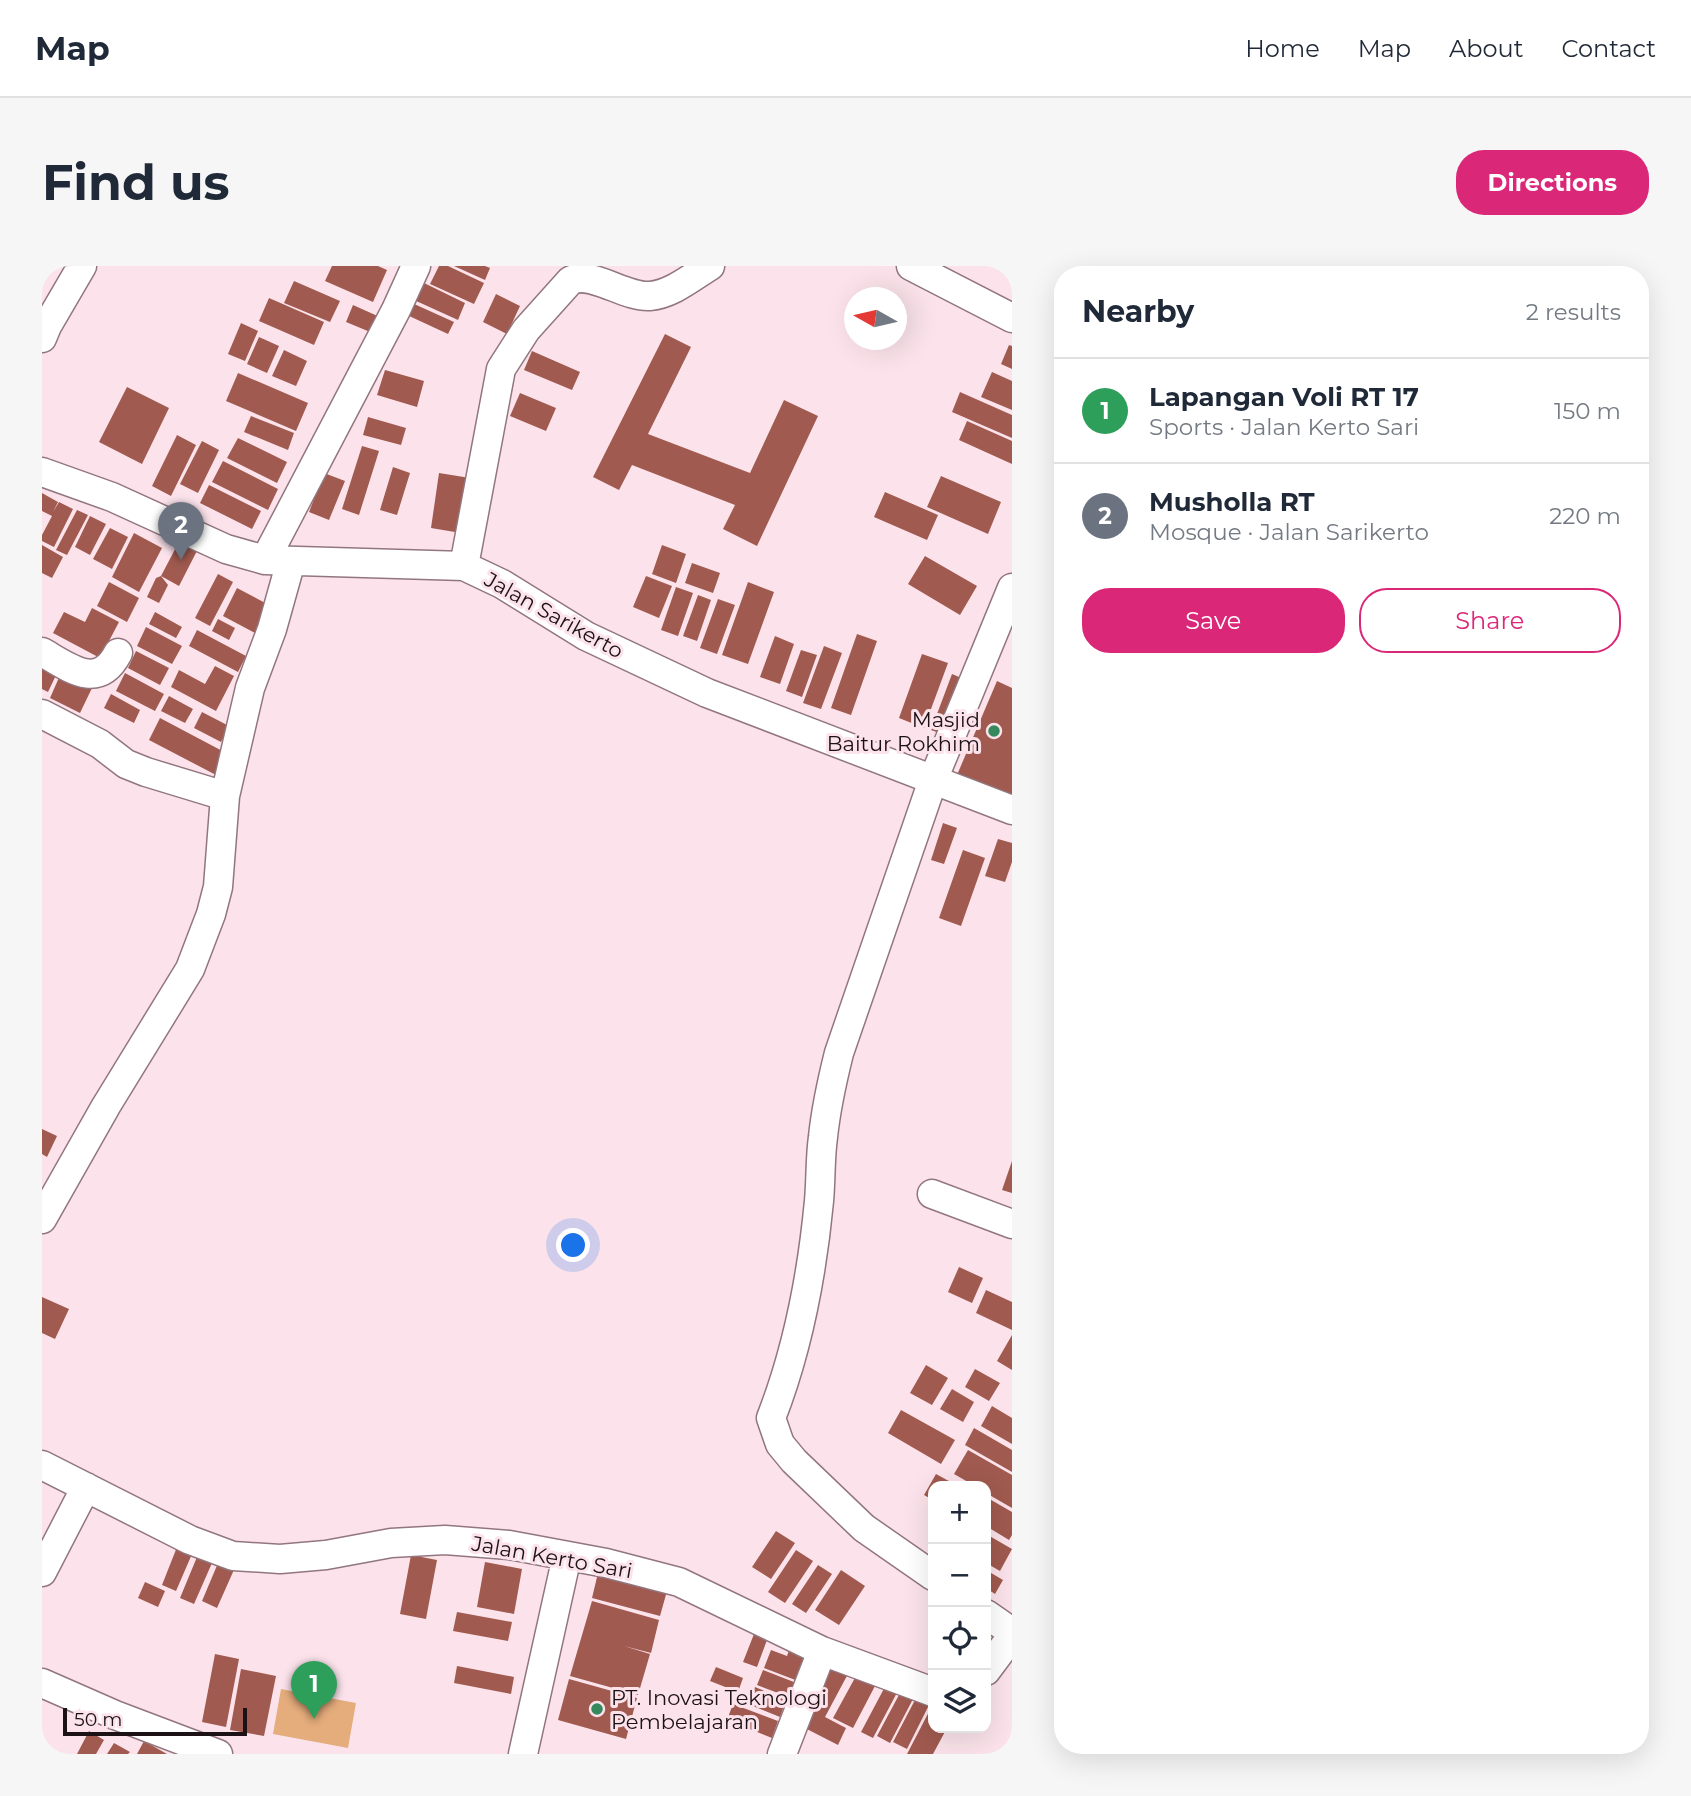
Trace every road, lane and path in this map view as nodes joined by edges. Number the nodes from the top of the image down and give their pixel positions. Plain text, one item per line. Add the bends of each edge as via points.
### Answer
1 (82, 266) edge
2 (416, 266) edge
3 (710, 266) edge
4 (911, 266) edge
5 (1012, 318) edge
6 (42, 338) edge
7 (42, 472) edge
8 (278, 561) junction
9 (464, 566) junction
10 (1012, 588) edge
11 (42, 652) edge
12 (118, 653) dead end
13 (42, 714) edge
14 (933, 780) junction
15 (225, 796) junction
16 (1012, 810) edge
17 (932, 1194) dead end
18 (42, 1219) edge
19 (1012, 1224) edge
20 (42, 1465) edge
21 (86, 1487) junction
22 (567, 1556) junction
23 (42, 1572) edge
24 (928, 1573) edge
25 (991, 1618) edge
26 (1012, 1634) edge
27 (821, 1651) junction
28 (987, 1670) edge
29 (42, 1683) edge
30 (928, 1690) edge
31 (218, 1754) edge
32 (523, 1754) edge
33 (782, 1754) edge

1 - 6 street
2 - 8 street
3 - 9 street via 674,288 650,296 622,292 578,276 526,330 501,369
4 - 5 street
7 - 8 street, Jalan Sarikerto via 112,497 226,549
8 - 9 street, Jalan Sarikerto
8 - 15 street via 272,629 250,688
9 - 14 street, Jalan Sarikerto via 586,636 707,693
10 - 14 street
11 - 12 street via 75,671 93,675 112,665
13 - 15 street via 100,744 125,764
14 - 16 street, Jalan Sarikerto
14 - 24 street via 839,1053 823,1137 820,1200 806,1296 786,1379 771,1418 780,1444 794,1461 864,1528
15 - 18 street via 218,887 190,969
17 - 19 street
20 - 21 street, Jalan Kerto Sari
21 - 22 street, Jalan Kerto Sari via 190,1541 233,1556 280,1559 445,1540
21 - 23 street
22 - 27 street, Jalan Kerto Sari via 678,1582
22 - 32 street
25 - 26 street
26 - 28 street
27 - 30 street, Jalan Kerto Sari
27 - 33 street
29 - 31 street

